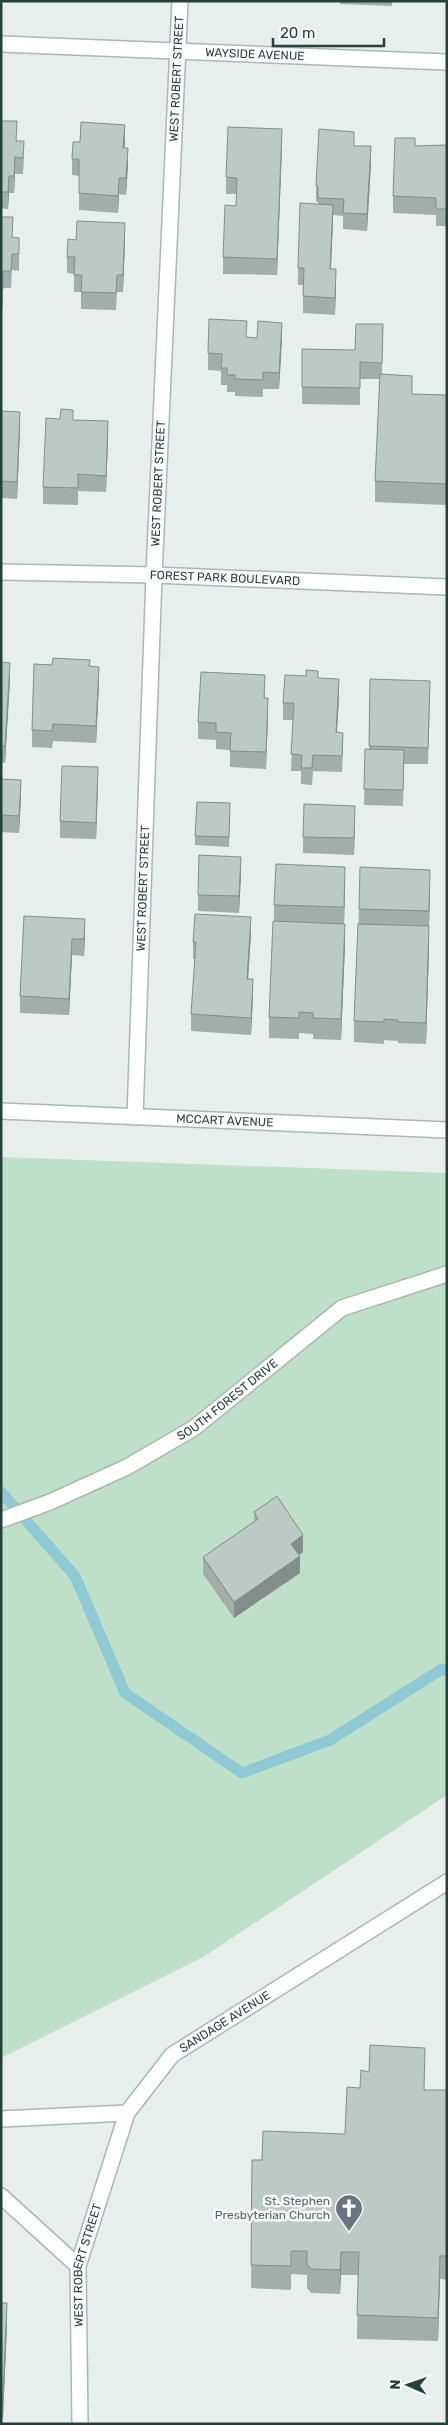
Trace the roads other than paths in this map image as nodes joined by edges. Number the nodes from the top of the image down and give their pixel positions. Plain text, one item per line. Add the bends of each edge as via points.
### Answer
1 (180, 1) edge
2 (1, 44) edge
3 (178, 51) junction
4 (447, 62) edge
5 (1, 572) edge
6 (154, 575) junction
7 (447, 587) edge
8 (1, 1111) edge
9 (135, 1117) junction
10 (447, 1130) edge
11 (447, 1274) edge
12 (1, 1520) edge
13 (447, 1882) edge
14 (127, 2113) junction
15 (1, 2119) edge
16 (1, 2196) edge
17 (78, 2266) junction
18 (80, 2424) edge

1 - 3 street, WEST ROBERT STREET
2 - 3 street, WAYSIDE AVENUE
3 - 4 street, WAYSIDE AVENUE
3 - 6 street, WEST ROBERT STREET
5 - 6 street, FOREST PARK BOULEVARD
6 - 7 street, FOREST PARK BOULEVARD
6 - 9 street, WEST ROBERT STREET
8 - 9 street, MCCART AVENUE
9 - 10 street, MCCART AVENUE
11 - 12 street, SOUTH FOREST DRIVE via 342,1308 194,1428 127,1467
13 - 14 street, SANDAGE AVENUE via 172,2055
14 - 15 street
14 - 17 street, WEST ROBERT STREET
16 - 17 street
17 - 18 street, WEST ROBERT STREET

